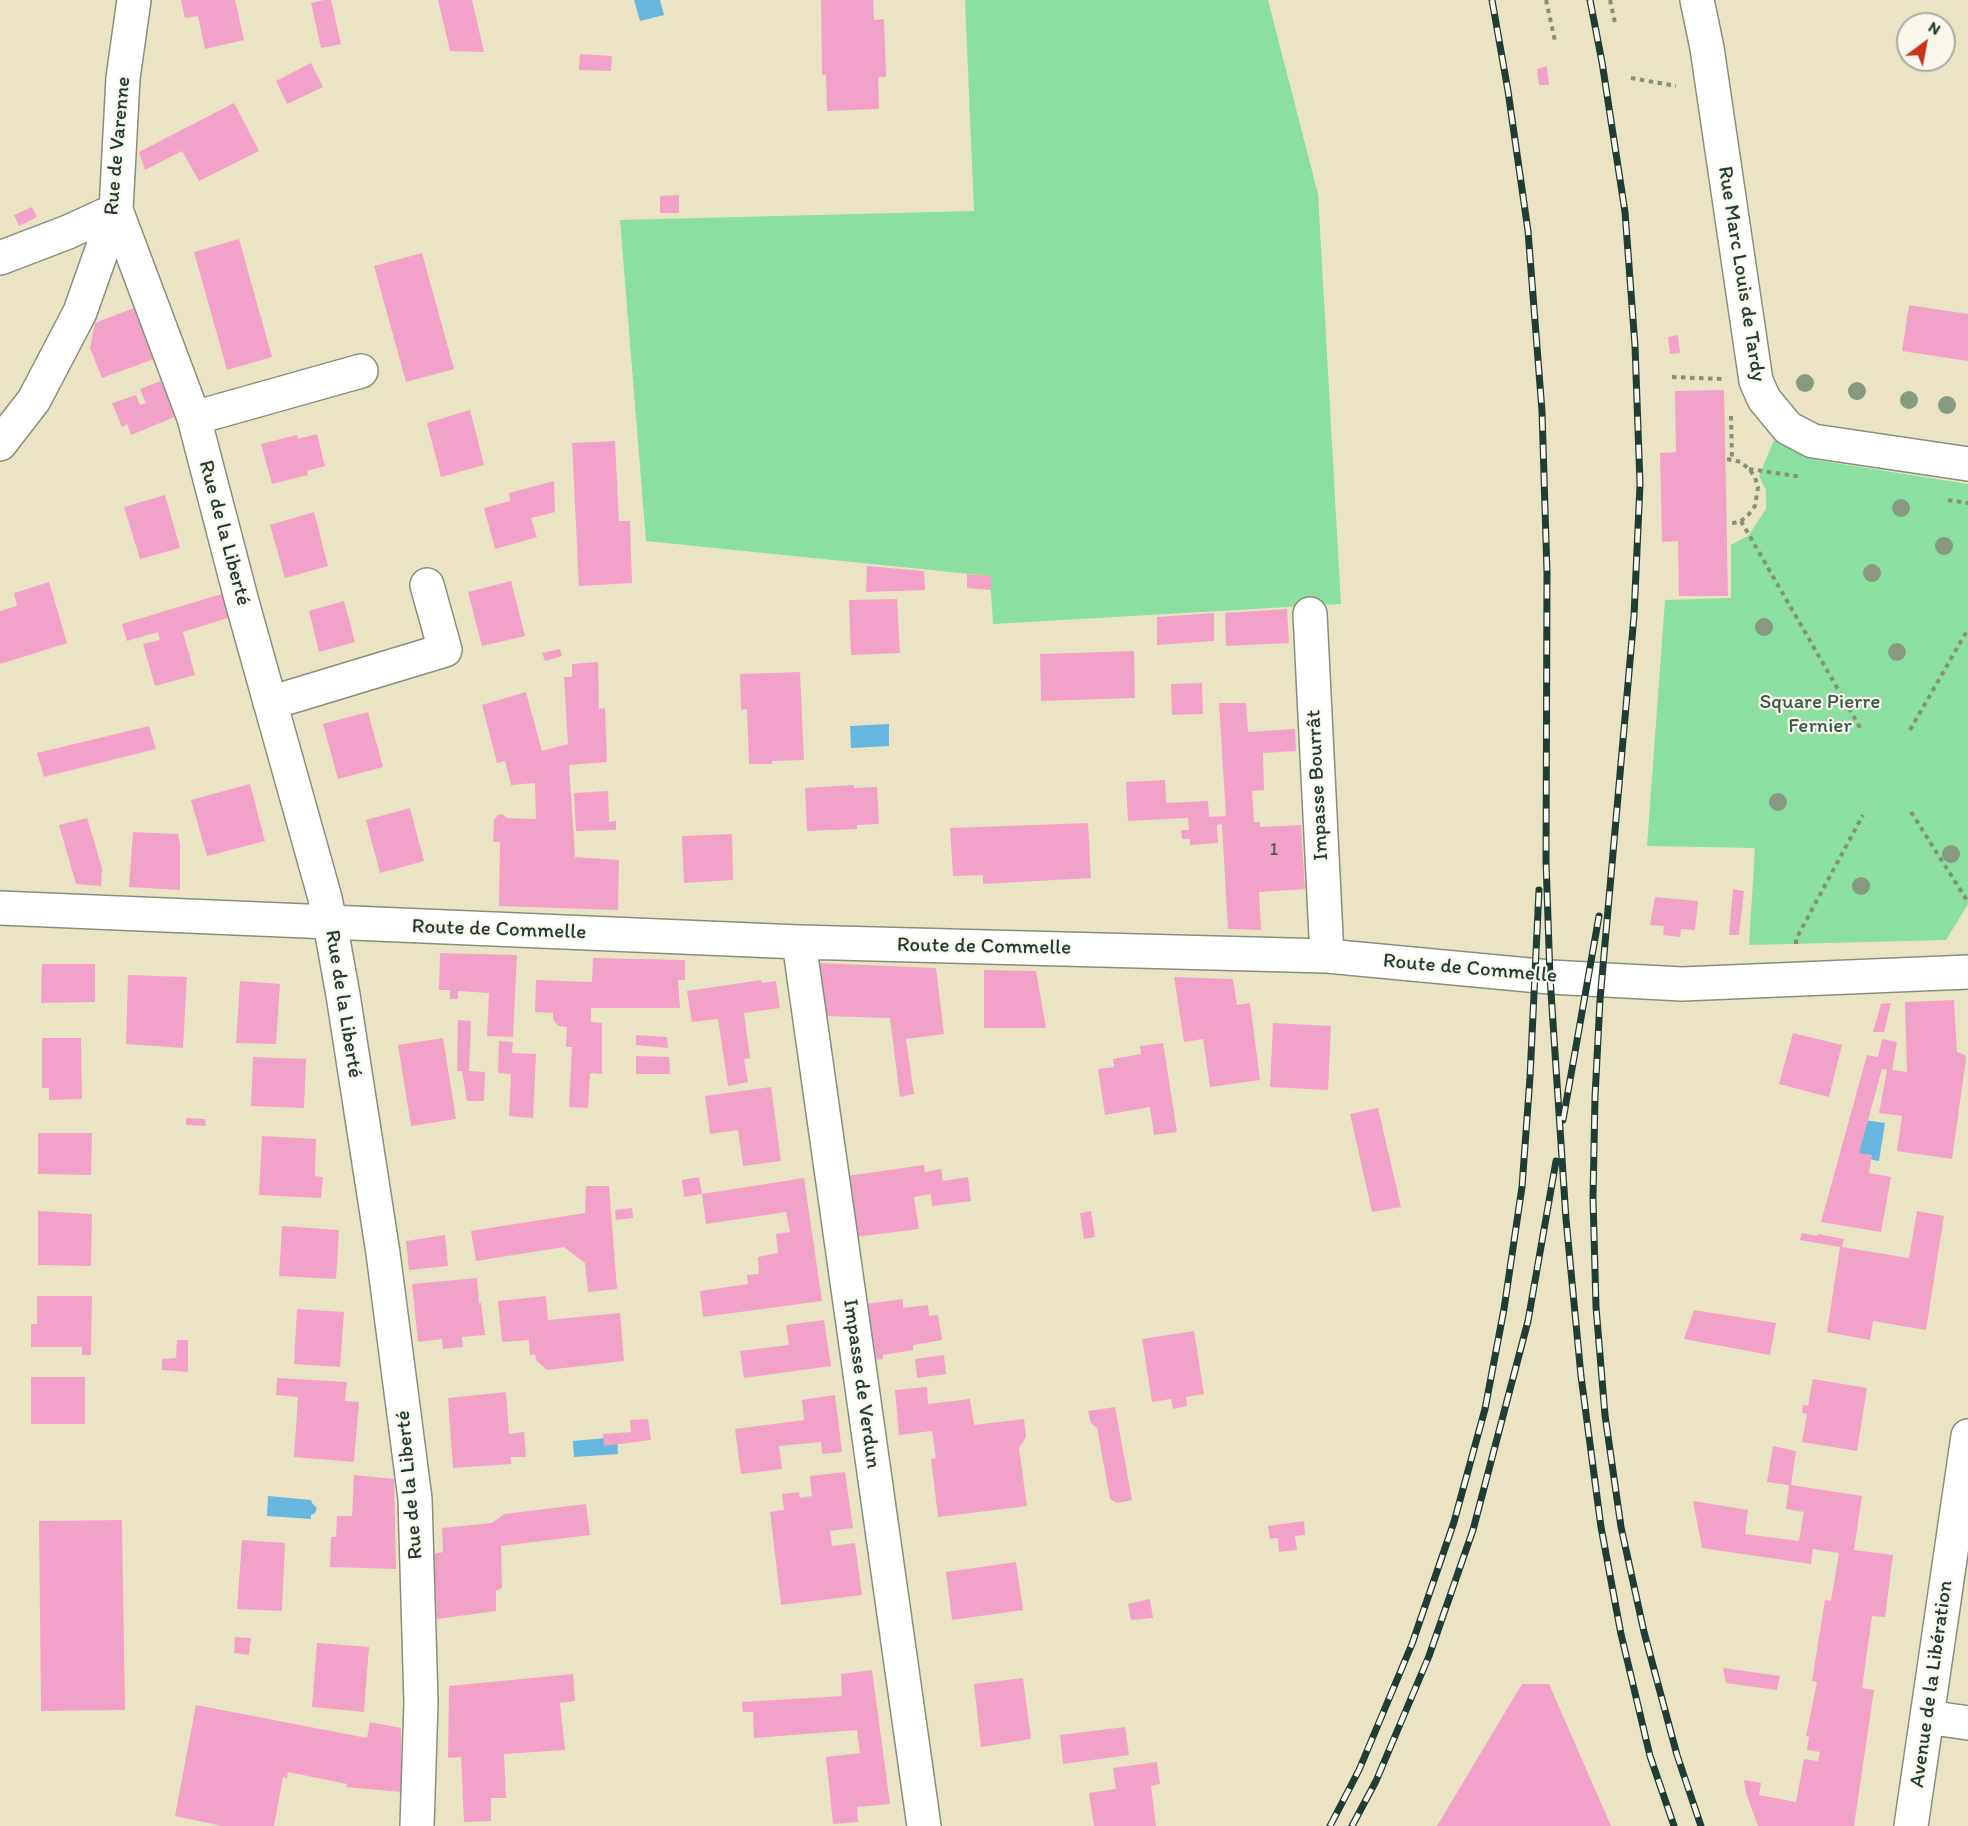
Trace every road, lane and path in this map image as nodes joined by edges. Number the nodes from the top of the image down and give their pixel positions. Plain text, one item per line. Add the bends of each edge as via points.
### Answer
1 (134, 0) edge
2 (1546, 0) edge
3 (1610, 0) edge
4 (1697, 0) edge
5 (1615, 23) dead end
6 (1555, 41) dead end
7 (1631, 78) dead end
8 (1677, 86) dead end
9 (116, 210) junction
10 (0, 258) edge
11 (361, 371) dead end
12 (1672, 377) dead end
13 (1756, 381) junction
14 (1731, 414) dead end
15 (194, 418) junction
16 (0, 444) edge
17 (1968, 464) edge
18 (1741, 521) junction
19 (1730, 524) dead end
20 (427, 585) dead end
21 (1310, 614) dead end
22 (1968, 629) edge
23 (270, 703) junction
24 (1910, 730) dead end
25 (1862, 731) dead end
26 (1911, 812) dead end
27 (1863, 814) dead end
28 (1968, 902) edge
29 (0, 908) edge
30 (330, 923) junction
31 (799, 942) junction
32 (1327, 956) junction
33 (1968, 972) edge
34 (1797, 979) junction
35 (1968, 1436) edge
36 (1957, 1597) edge
37 (1927, 1717) junction
38 (1968, 1723) edge
39 (417, 1826) edge
40 (924, 1826) edge
41 (1911, 1826) edge

1 - 9 street, Rue de Varenne via 123,78
2 - 6 path
3 - 5 path
4 - 13 street, Rue Marc Louis de Tardy
7 - 8 path
9 - 10 street
9 - 15 street, Rue de la Liberté
9 - 16 street, Rue de Varenne via 80,312 34,400
11 - 15 street
12 - 13 path
13 - 17 street, Rue Marc Louis de Tardy via 1764,399 1788,428 1813,441
14 - 18 path via 1729,459 1749,469 1758,487 1755,506
15 - 23 street, Rue de la Liberté
18 - 19 path
18 - 25 path
20 - 23 street via 445,650
21 - 32 street, Impasse Bourrât
22 - 24 path
23 - 30 street, Rue de la Liberté
26 - 28 path
27 - 34 path via 1796,939
29 - 30 street, Route de Commelle
30 - 31 street, Route de Commelle
30 - 39 street, Rue de la Liberté via 383,1253 415,1499 421,1702
31 - 32 street, Route de Commelle
31 - 40 street, Impasse de Verdun
32 - 34 street, Route de Commelle via 1589,980 1682,984
33 - 34 street, Route de Commelle
35 - 36 street, Avenue de la Libération
36 - 37 street, Avenue de la Libération
37 - 38 street
37 - 41 street, Avenue de la Libération

